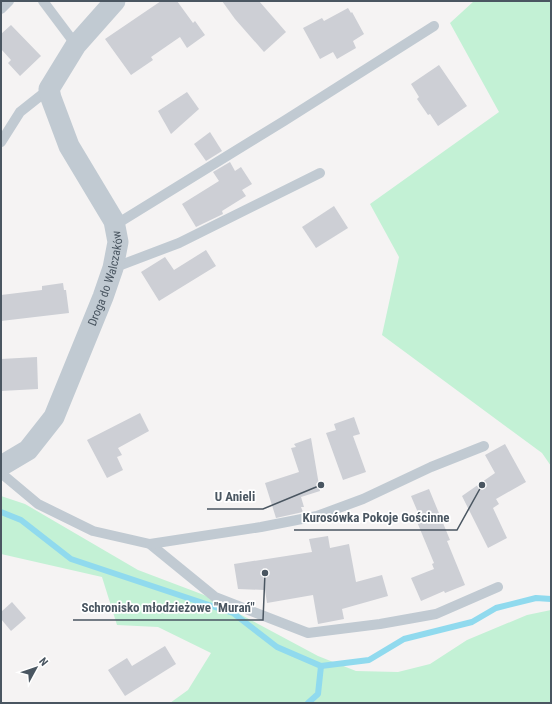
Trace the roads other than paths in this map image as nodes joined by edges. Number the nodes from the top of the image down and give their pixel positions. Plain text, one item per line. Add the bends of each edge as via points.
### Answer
1 (9, 1) edge
2 (43, 1) edge
3 (115, 1) edge
4 (1, 9) edge
5 (434, 26) dead end
6 (76, 45) junction
7 (49, 89) junction
8 (1, 142) edge
9 (320, 173) dead end
10 (115, 225) junction
11 (113, 268) junction
12 (484, 446) dead end
13 (1, 466) edge
14 (1, 473) edge
15 (150, 544) junction
16 (498, 587) dead end

1 - 4 lane
2 - 6 lane
3 - 6 street
5 - 10 lane
6 - 7 street
7 - 8 lane via 20,112
7 - 10 street, Droga do Walczaków via 50,98 69,146
9 - 11 lane via 179,243
10 - 11 street, Droga do Walczaków via 118,242
11 - 13 street, Droga do Walczaków via 54,416 28,450
12 - 15 lane via 431,467 363,499 317,516
14 - 15 lane via 38,504 93,531
15 - 16 lane via 215,597 308,633 436,614

